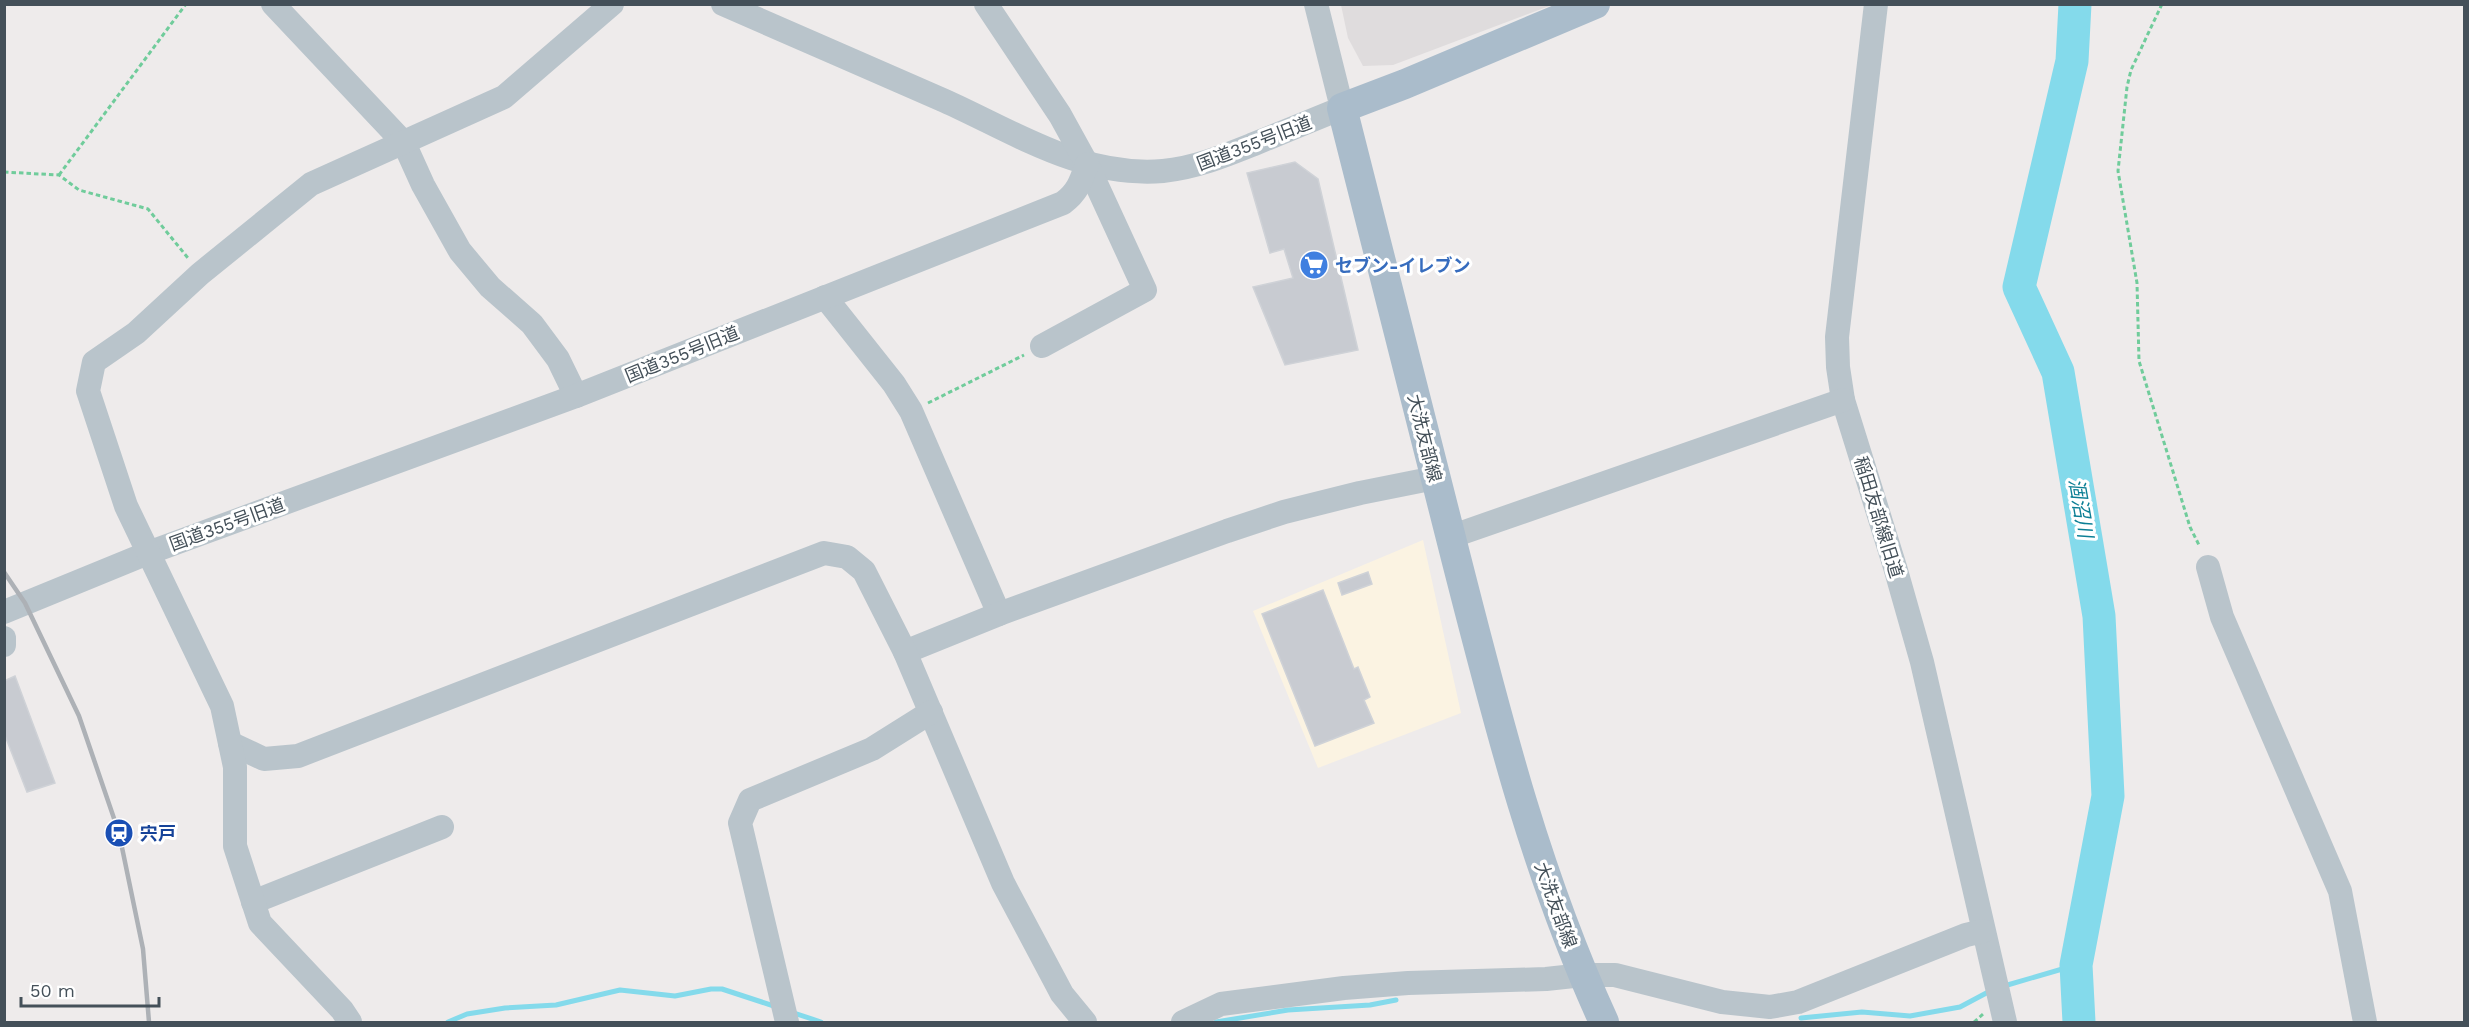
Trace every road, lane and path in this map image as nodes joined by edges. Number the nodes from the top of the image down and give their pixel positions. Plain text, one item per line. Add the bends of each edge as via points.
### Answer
1 (186, 4) edge
2 (273, 4) edge
3 (612, 4) edge
4 (723, 4) edge
5 (986, 4) edge
6 (1316, 4) edge
7 (1876, 4) edge
8 (2162, 4) edge
9 (1588, 6) edge
10 (1342, 108) junction
11 (404, 142) junction
12 (1087, 164) junction
13 (4, 172) edge
14 (59, 175) junction
15 (200, 274) junction
16 (825, 297) junction
17 (1042, 346) joint
18 (576, 396) junction
19 (1843, 400) junction
20 (911, 411) junction
21 (1435, 478) junction
22 (1450, 537) junction
23 (148, 553) junction
24 (2208, 567) joint
25 (4, 612) edge
26 (999, 614) junction
27 (4, 638) edge
28 (4, 645) edge
29 (905, 652) junction
30 (931, 712) junction
31 (230, 742) junction
32 (442, 827) dead end
33 (253, 902) junction
34 (1983, 931) junction
35 (1583, 975) junction
36 (350, 1023) edge
37 (787, 1023) edge
38 (1085, 1023) edge
39 (1183, 1023) edge
40 (1604, 1023) edge
41 (2005, 1023) edge
42 (2365, 1023) edge

1 - 14 path
2 - 11 street
3 - 11 street via 504,97
4 - 12 street
5 - 12 street via 1060,115
6 - 10 street
7 - 19 street, 稲田友部線旧道 via 1837,337
8 - 24 path via 2131,70 2118,171 2137,282 2139,361 2190,527
9 - 10 main road
10 - 12 street, 国道355号旧道 via 1186,168 1129,170
10 - 21 main road, 大洗友部線
11 - 15 street via 311,184
11 - 18 street via 460,251 490,287 532,324 558,359
12 - 16 street, 国道355号旧道 via 1080,186 1064,203
12 - 17 street via 1145,290
13 - 14 path
14 - 15 path via 79,190 148,209
15 - 23 street via 136,333 94,362 88,392 126,506
16 - 18 street, 国道355号旧道
16 - 20 street
17 - 20 path
18 - 23 street, 国道355号旧道
19 - 22 street
19 - 34 street, 稲田友部線旧道 via 1922,662
20 - 26 street
21 - 22 main road, 大洗友部線
21 - 26 street via 1284,512
22 - 35 main road, 大洗友部線 via 1528,827
23 - 25 street, 国道355号旧道
23 - 31 street via 222,706
24 - 42 street via 2222,617 2340,891
26 - 29 street
27 - 28 street
29 - 30 street
29 - 31 street via 864,571 848,557 824,553 298,756 264,759
30 - 37 street via 872,749 750,800 740,824
30 - 38 street via 1003,883 1062,994
31 - 33 street via 236,767 235,846
32 - 33 street
33 - 36 street via 260,923
34 - 35 street via 1798,1002 1770,1007 1722,1002 1615,975
34 - 41 street, 稲田友部線旧道
35 - 39 street via 1344,988 1221,1004
35 - 40 main road, 大洗友部線

